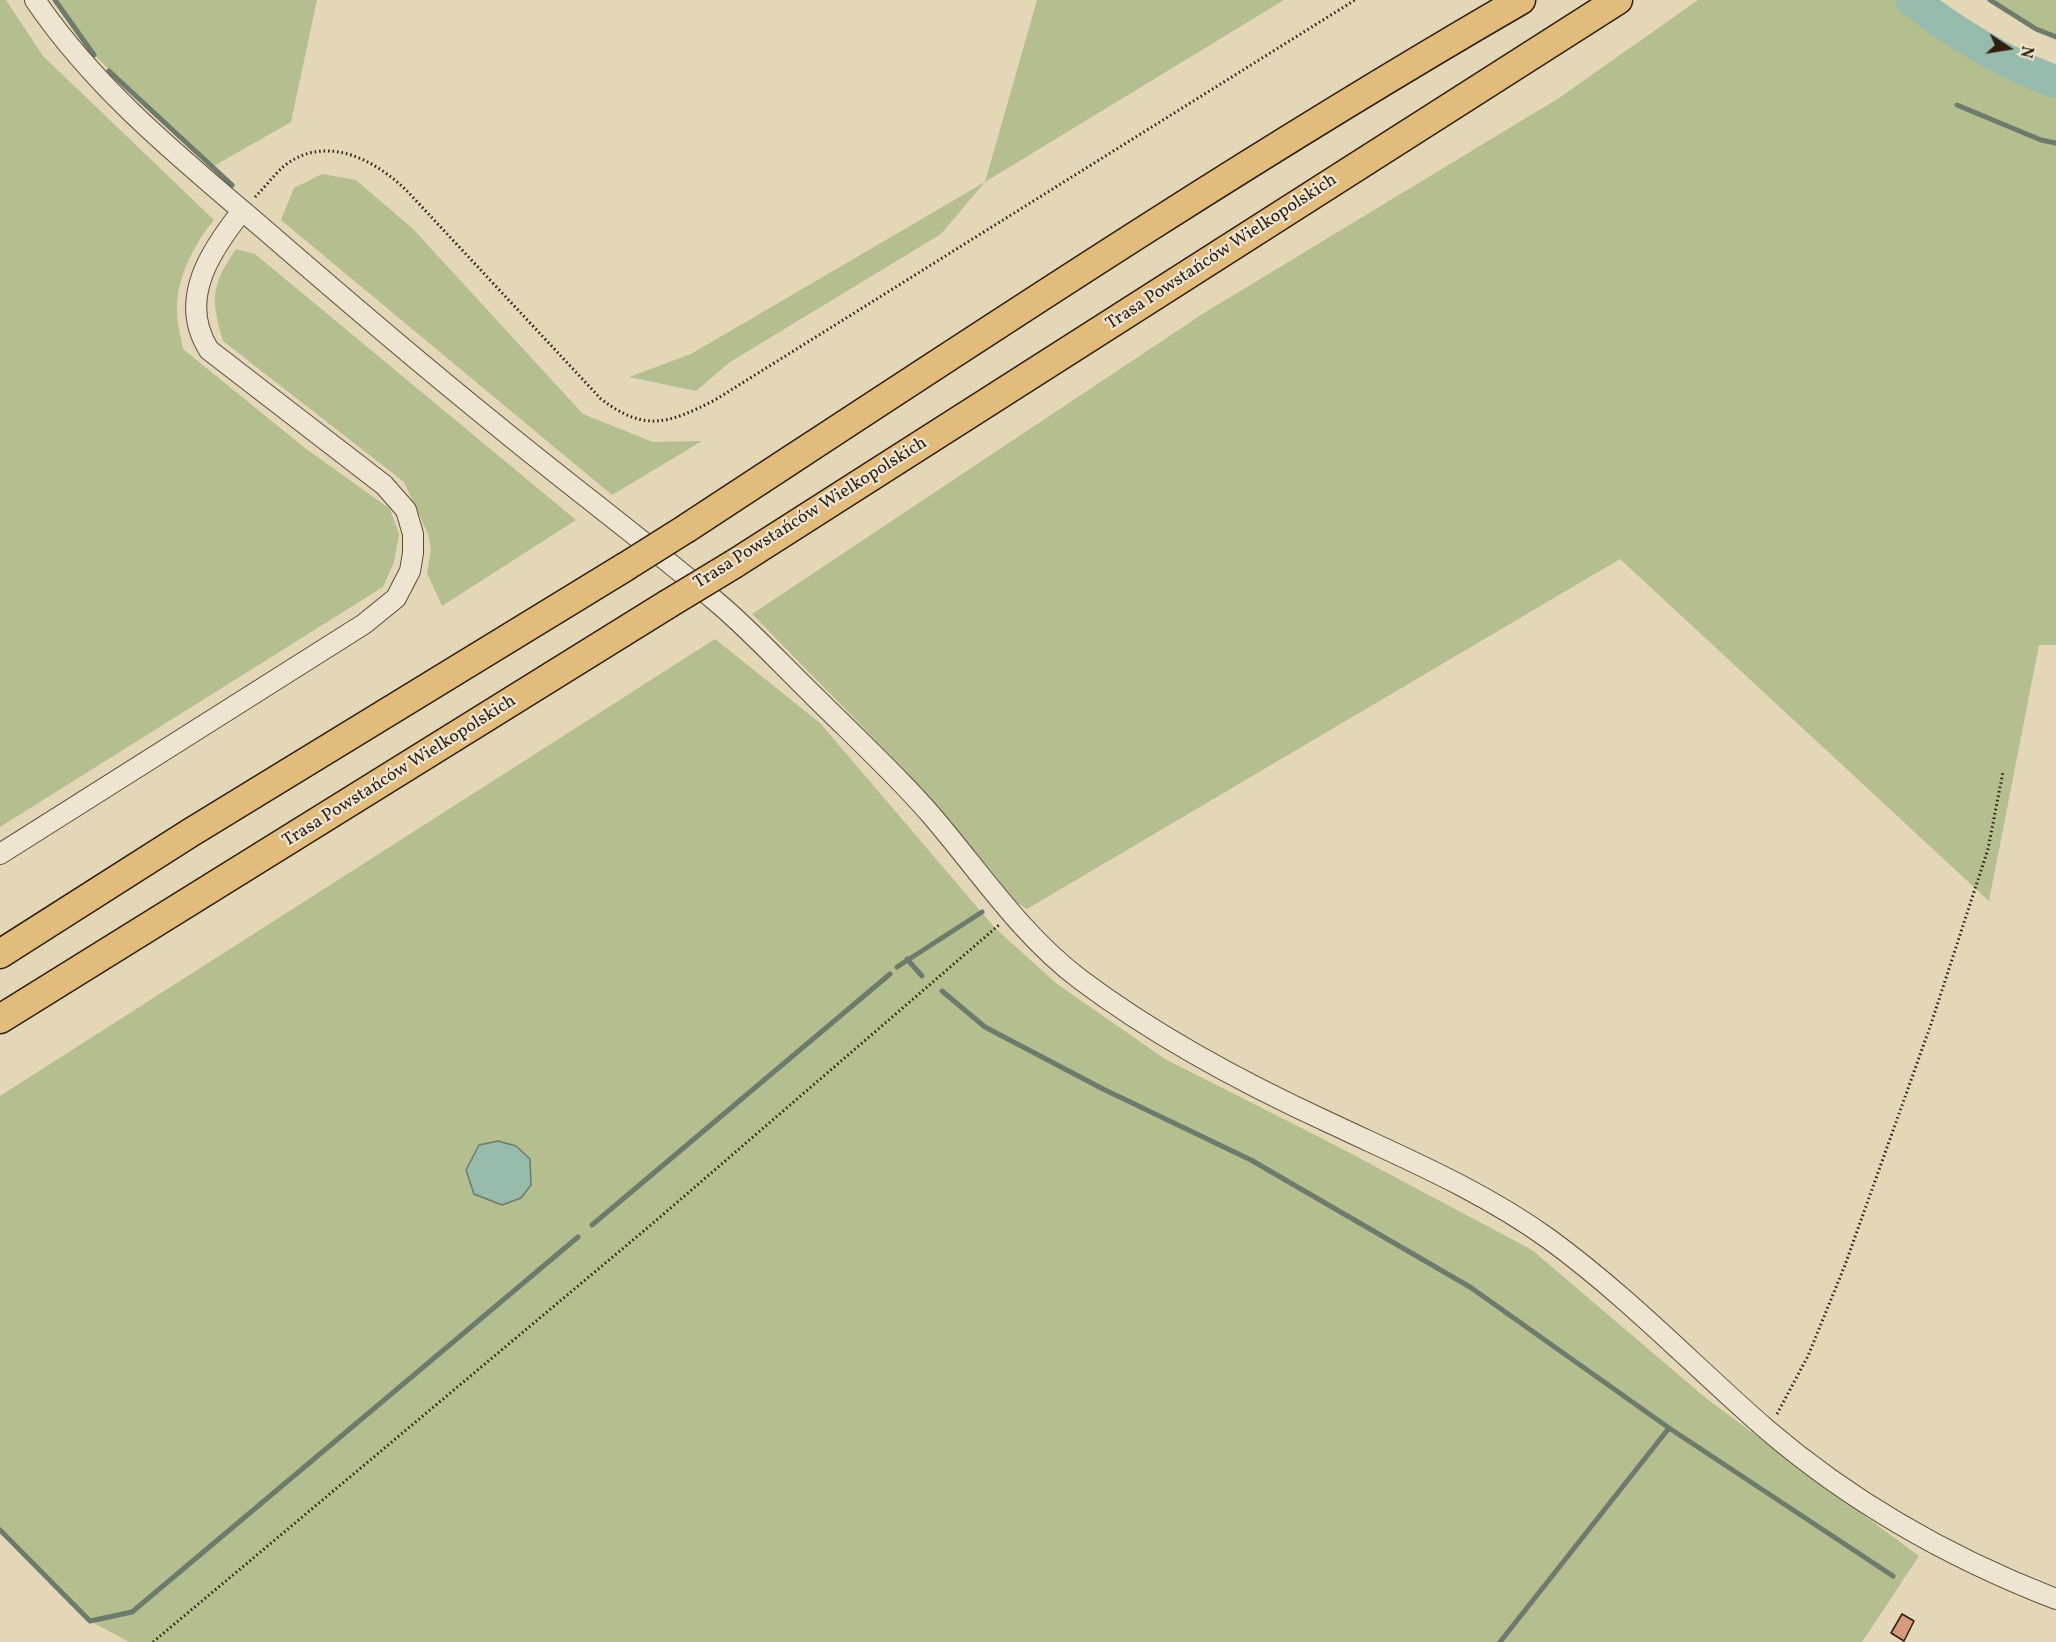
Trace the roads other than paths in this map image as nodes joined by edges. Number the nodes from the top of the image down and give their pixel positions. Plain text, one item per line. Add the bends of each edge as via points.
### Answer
1 (36, 0) edge
2 (1521, 0) edge
3 (1617, 0) edge
4 (243, 211) junction
5 (0, 854) edge
6 (0, 954) edge
7 (0, 1019) edge
8 (2056, 1599) edge

1 - 4 street via 98,81
2 - 6 highway, bridge via 1372,86 687,528
3 - 7 highway, Trasa Powstańców Wielkopolskich, bridge via 734,564
4 - 5 street via 213,249 200,280 196,313 202,339 209,350 349,457 401,502 413,534 410,571 396,598 364,624
4 - 8 street via 498,427 720,605 886,765 1035,941 1077,977 1193,1053 1506,1210 1614,1290 1768,1430 1872,1507 1928,1542 2001,1578

